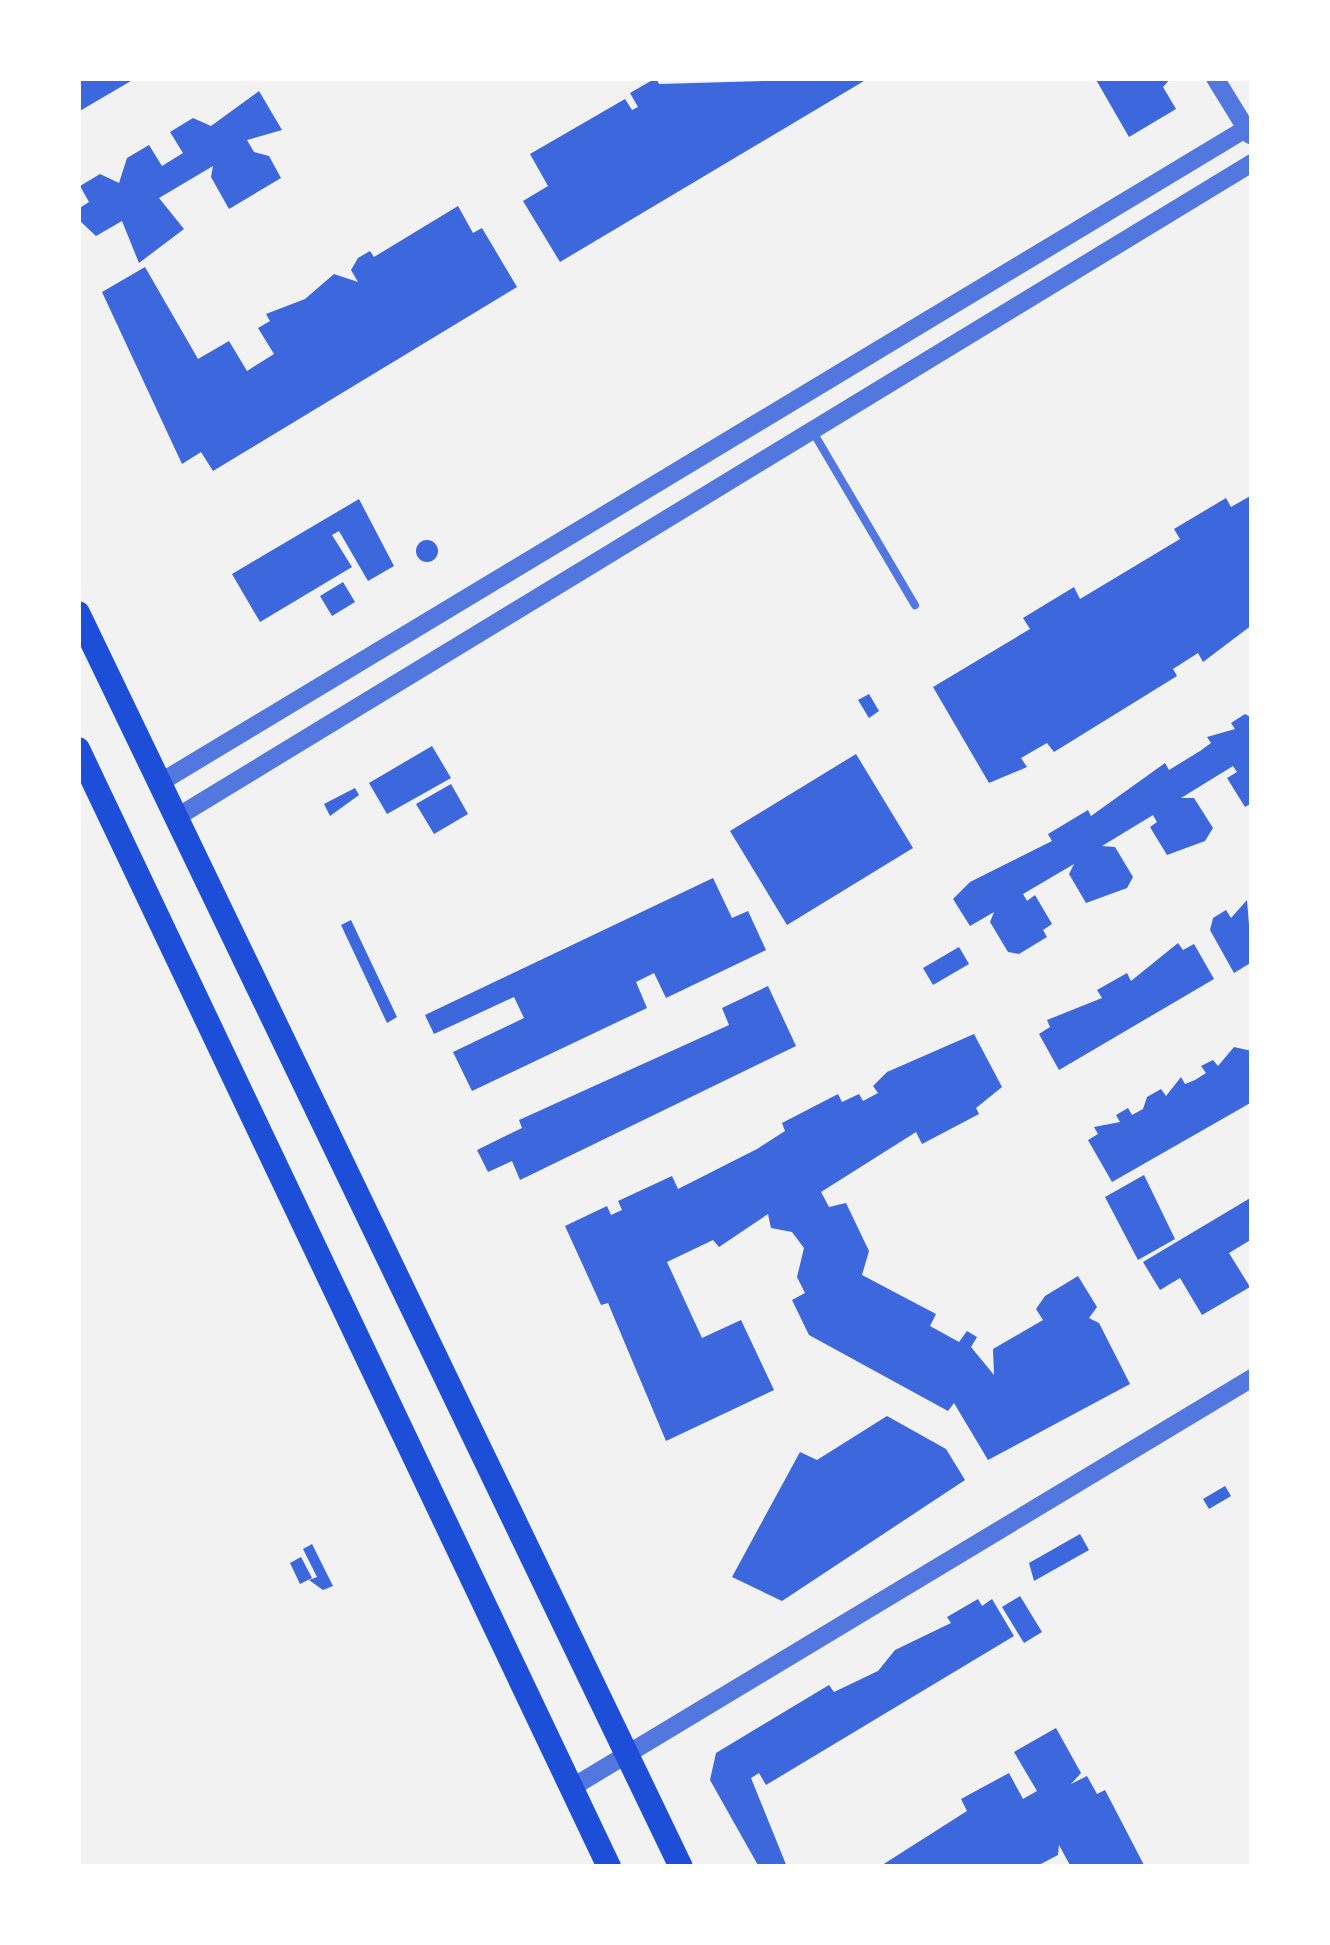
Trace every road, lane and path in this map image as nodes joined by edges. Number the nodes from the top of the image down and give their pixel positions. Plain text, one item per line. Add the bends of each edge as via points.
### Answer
1 (1215, 78) edge
2 (1250, 131) edge
3 (1252, 163) edge
4 (809, 426) junction
5 (915, 604) dead end
6 (78, 613) edge
7 (78, 749) edge
8 (161, 782) junction
9 (177, 817) junction
10 (1252, 1378) edge
11 (627, 1759) junction
12 (571, 1788) junction
13 (609, 1867) edge
14 (681, 1867) edge

1 - 2 street
2 - 8 street
3 - 4 street
4 - 5 lane
4 - 9 street
6 - 8 main road
7 - 12 main road
8 - 9 main road
9 - 11 main road
10 - 11 street
11 - 12 street
11 - 14 main road
12 - 13 main road

